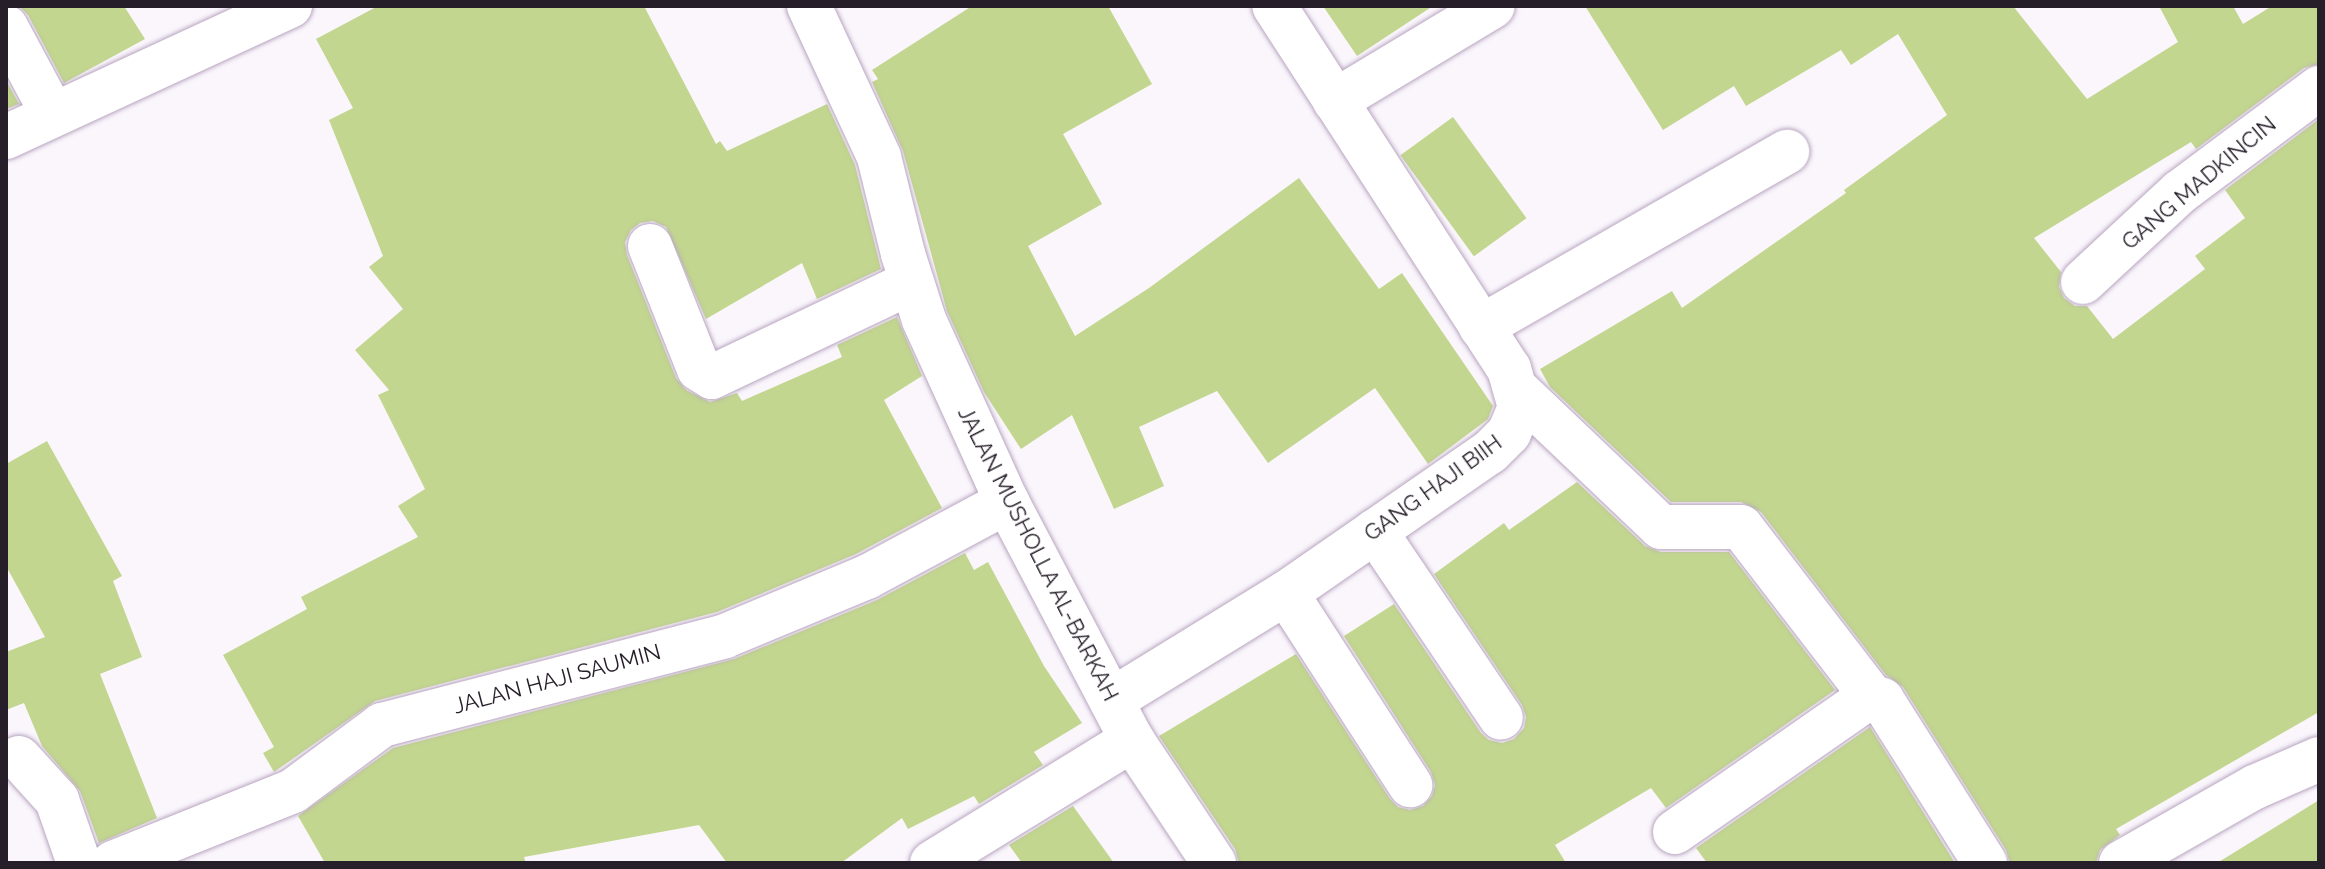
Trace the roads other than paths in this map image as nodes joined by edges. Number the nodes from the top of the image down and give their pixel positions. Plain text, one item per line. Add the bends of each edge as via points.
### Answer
1 (290, 6) edge
2 (809, 6) edge
3 (1274, 6) edge
4 (1493, 6) edge
5 (6, 27) edge
6 (2319, 88) edge
7 (1335, 101) junction
8 (52, 113) junction
9 (6, 137) edge
10 (1787, 152) dead end
11 (650, 246) dead end
12 (912, 282) junction
13 (2083, 282) dead end
14 (1481, 327) junction
15 (1516, 389) junction
16 (1007, 502) junction
17 (1375, 531) junction
18 (1286, 593) junction
19 (1871, 696) junction
20 (1112, 700) junction
21 (1501, 718) dead end
22 (1132, 740) junction
23 (19, 758) dead end
24 (2319, 759) edge
25 (1410, 785) dead end
26 (1675, 832) dead end
27 (79, 863) edge
28 (113, 863) edge
29 (932, 863) edge
30 (1214, 863) edge
31 (1985, 863) edge
32 (2121, 863) edge

1 - 8 street
2 - 12 street, JALAN MUSHOLLA AL-BARKAH via 879,157
3 - 7 street
4 - 7 street
5 - 8 street
6 - 13 street, GANG MADKINCIN via 2180,192
7 - 14 street
8 - 9 street
10 - 14 street
11 - 12 street via 699,369 712,377
12 - 16 street, JALAN MUSHOLLA AL-BARKAH via 924,320
14 - 15 street
15 - 17 street, GANG HAJI BIIH via 1520,407 1509,433 1490,452
15 - 19 street via 1661,527 1741,527
16 - 20 street, JALAN MUSHOLLA AL-BARKAH
16 - 28 street, JALAN HAJI SAUMIN via 867,577 725,636 382,725 293,791
17 - 18 street, GANG HAJI BIIH
17 - 21 street
18 - 20 street, GANG HAJI BIIH
18 - 25 street
19 - 26 street
19 - 31 street via 1882,700
20 - 22 street, JALAN MUSHOLLA AL-BARKAH
22 - 29 street
22 - 30 street, JALAN MUSHOLLA AL-BARKAH
23 - 27 street via 57,800
24 - 32 street via 2255,787

